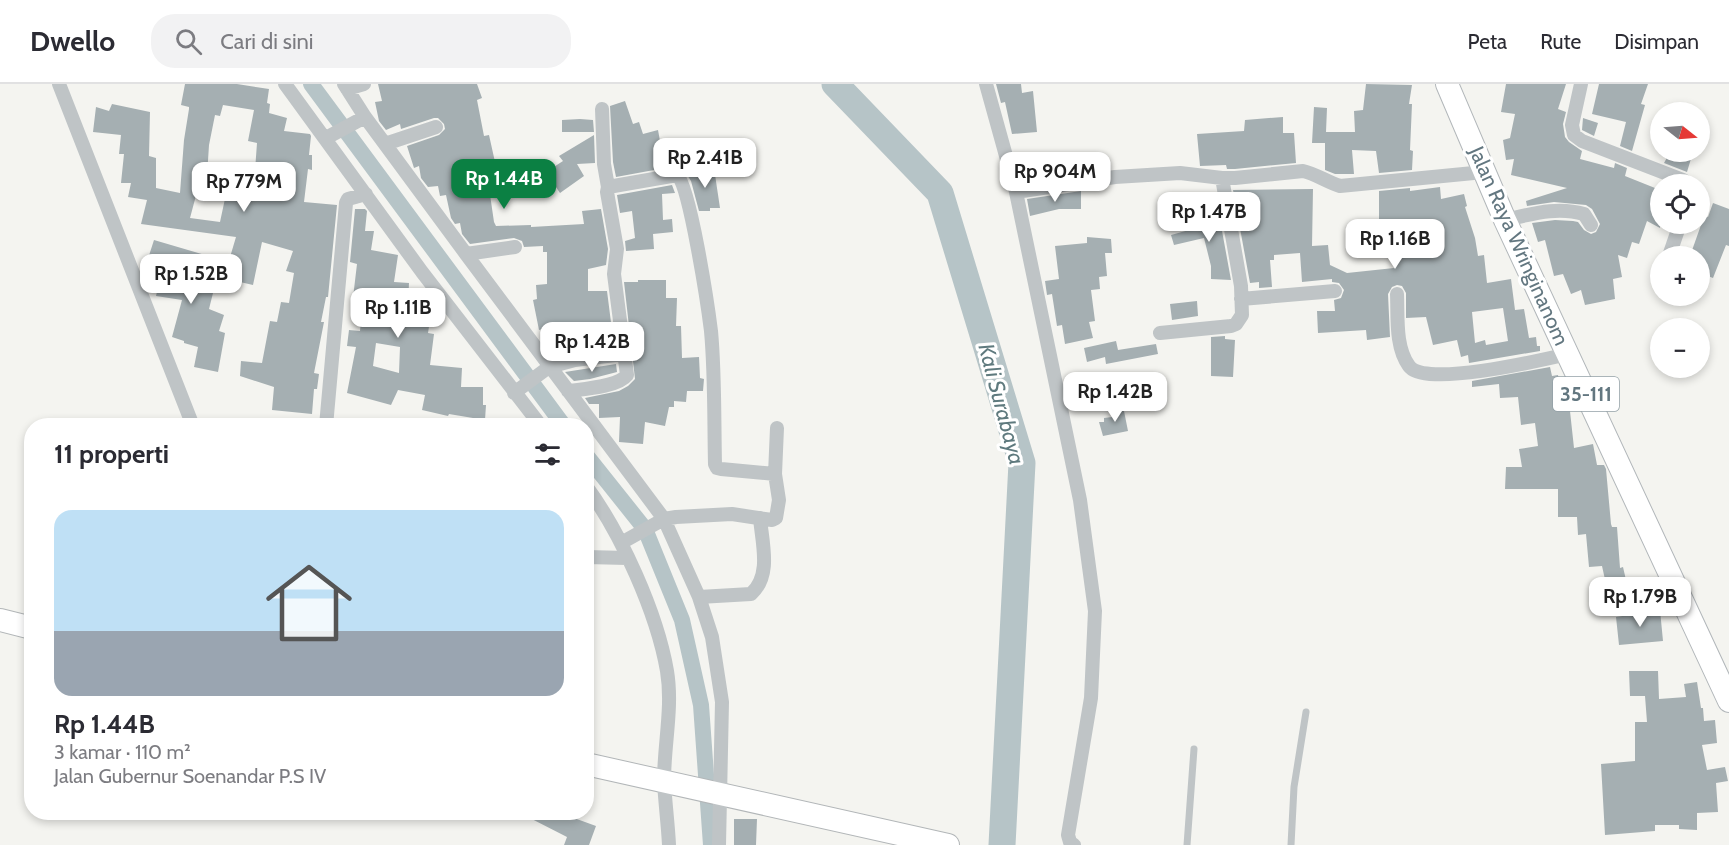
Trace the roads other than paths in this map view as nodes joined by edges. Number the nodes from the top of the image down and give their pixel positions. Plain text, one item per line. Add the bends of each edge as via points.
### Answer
1 (59, 84) edge
2 (285, 84) edge
3 (364, 84) edge
4 (986, 84) edge
5 (1447, 84) edge
6 (1581, 84) edge
7 (345, 86) edge
8 (602, 110) dead end
9 (362, 119) junction
10 (436, 127) dead end
11 (330, 136) junction
12 (385, 144) junction
13 (1484, 171) junction
14 (1667, 174) edge
15 (1222, 178) junction
16 (608, 187) junction
17 (1016, 192) junction
18 (366, 194) junction
19 (1505, 220) junction
20 (1591, 225) dead end
21 (514, 247) dead end
22 (465, 255) junction
23 (1335, 291) dead end
24 (1397, 294) dead end
25 (1241, 300) junction
26 (1160, 333) dead end
27 (623, 354) junction
28 (1568, 354) junction
29 (547, 369) junction
30 (518, 391) junction
31 (568, 391) junction
32 (190, 418) edge
33 (327, 418) edge
34 (535, 418) edge
35 (587, 418) edge
36 (594, 427) edge
37 (777, 428) dead end
38 (775, 474) junction
39 (594, 496) edge
40 (760, 518) junction
41 (661, 521) junction
42 (621, 543) junction
43 (594, 557) edge
44 (627, 558) junction
45 (699, 597) junction
46 (1, 623) edge
47 (24, 626) edge
48 (1729, 701) edge
49 (1306, 712) dead end
50 (1194, 749) dead end
51 (594, 766) edge
52 (670, 783) junction
53 (717, 793) junction
54 (669, 845) edge
55 (719, 845) edge
56 (948, 845) edge
57 (1074, 845) edge
58 (1187, 845) edge
59 (1291, 845) edge

1 - 32 street
2 - 11 street
3 - 7 street
4 - 17 street
5 - 13 main road, Jalan Raya Wringinanom / 35-111
6 - 14 street via 1572,125 1574,135
7 - 9 street
8 - 16 street
9 - 11 street
9 - 12 street
10 - 12 street
11 - 18 street
12 - 22 street
13 - 15 street via 1340,186 1303,171
13 - 19 main road, Jalan Raya Wringinanom / 35-111
15 - 17 street via 1180,173 1114,177
15 - 25 street
16 - 27 street via 617,249 614,274
16 - 38 street via 677,175 682,180 711,331 715,464 721,469
17 - 57 street via 1080,500 1095,611 1091,698 1068,835
18 - 30 street via 422,272
18 - 33 street via 346,203
19 - 20 street via 1550,210 1573,211 1584,214
19 - 28 main road, Jalan Raya Wringinanom / 35-111
21 - 22 street
22 - 29 street
23 - 25 street
24 - 28 street via 1401,349 1410,368 1419,374 1450,375
25 - 26 street via 1242,315 1236,324
27 - 29 street via 575,360
27 - 31 street via 625,379
28 - 48 main road, Jalan Raya Wringinanom / 35-111
29 - 30 street
29 - 31 street
30 - 34 street
31 - 35 street
36 - 41 street
37 - 38 street
38 - 40 street via 778,514 772,520
39 - 42 street
40 - 41 street via 732,514
40 - 45 street via 765,568 757,589 751,594
41 - 42 street
41 - 45 street
42 - 44 street
43 - 44 street
44 - 52 street via 653,618 667,671
45 - 53 street via 712,637 722,702
46 - 47 main road
49 - 59 lane via 1294,787
50 - 58 lane
51 - 52 main road
52 - 53 main road
52 - 54 street
53 - 55 street
53 - 56 main road

